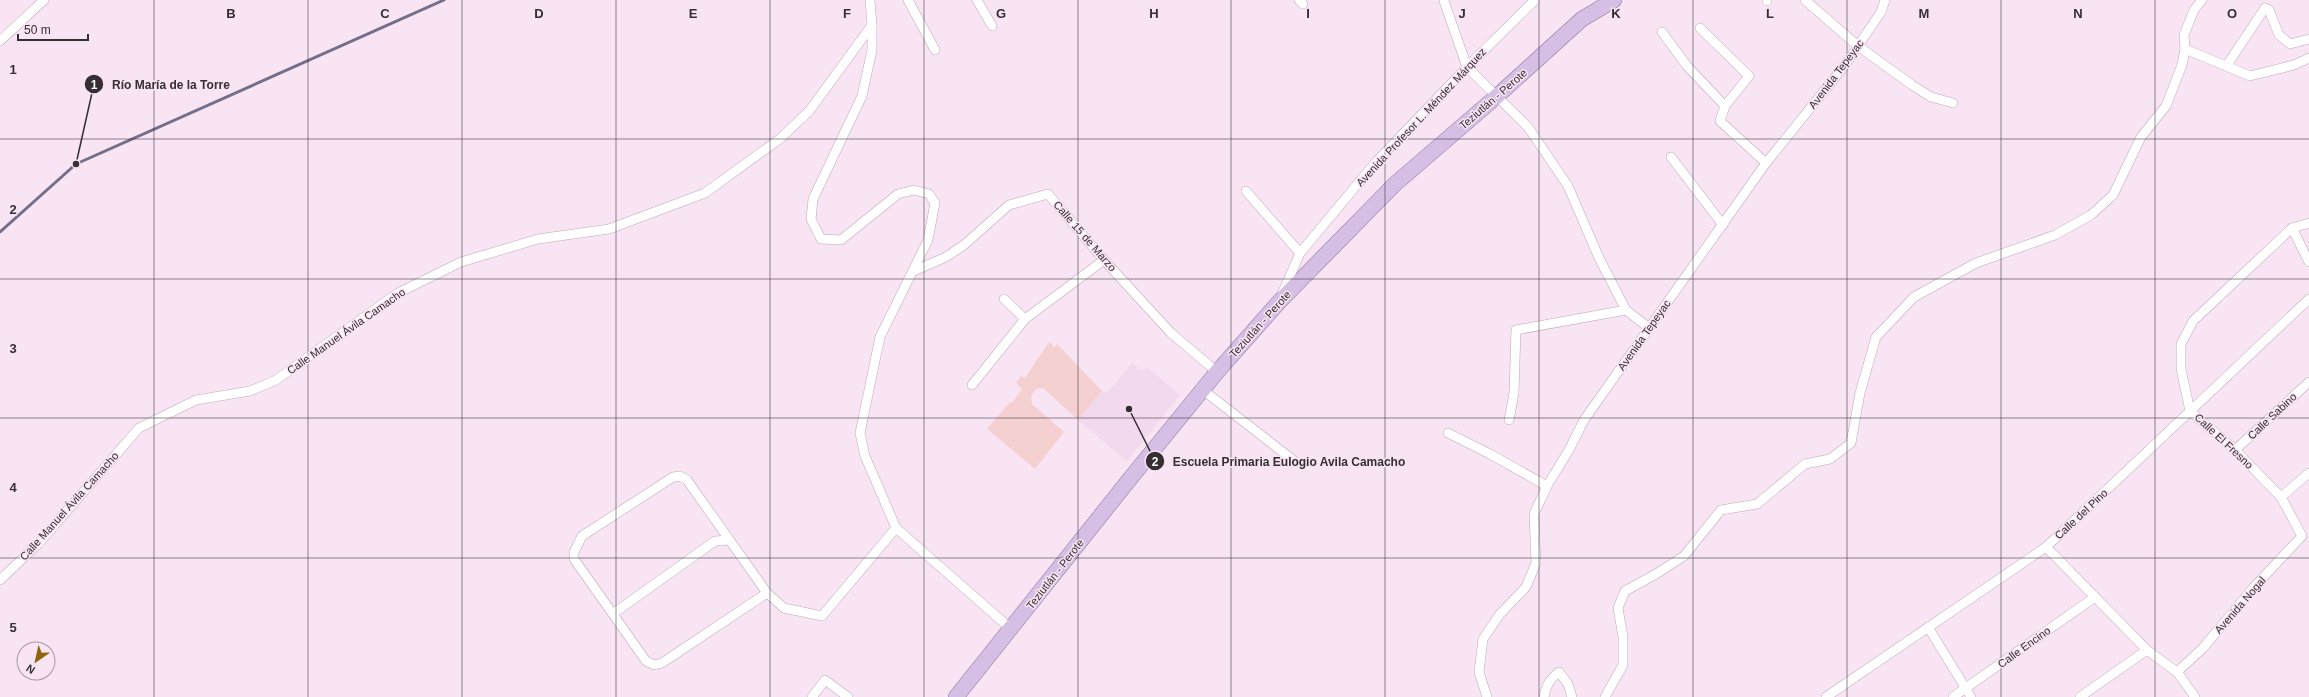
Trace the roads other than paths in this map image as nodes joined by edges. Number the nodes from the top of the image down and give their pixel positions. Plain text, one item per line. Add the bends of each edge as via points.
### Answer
1 (44, 0) edge
2 (870, 0) edge
3 (908, 0) edge
4 (977, 0) edge
5 (1535, 0) edge
6 (1614, 0) edge
7 (1805, 0) edge
8 (1885, 0) edge
9 (2202, 0) edge
10 (1444, 1) dead end
11 (872, 25) junction
12 (992, 26) dead end
13 (1700, 28) dead end
14 (1662, 32) dead end
15 (2309, 38) edge
16 (0, 41) edge
17 (1858, 46) junction
18 (2185, 49) junction
19 (935, 50) dead end
20 (2309, 58) edge
21 (2227, 65) junction
22 (1467, 67) junction
23 (1496, 97) junction
24 (1953, 103) dead end
25 (1725, 106) junction
26 (1671, 157) dead end
27 (1766, 163) junction
28 (1246, 191) dead end
29 (2309, 223) edge
30 (1723, 225) junction
31 (2292, 228) junction
32 (1300, 253) junction
33 (1104, 260) junction
34 (2309, 262) edge
35 (914, 271) junction
36 (1004, 299) dead end
37 (2309, 299) edge
38 (1279, 302) junction
39 (1626, 310) junction
40 (1025, 319) junction
41 (1649, 328) junction
42 (1218, 372) junction
43 (2309, 382) edge
44 (972, 385) dead end
45 (1203, 390) junction
46 (2190, 411) junction
47 (1509, 420) dead end
48 (1448, 433) dead end
49 (2235, 450) junction
50 (1293, 460) dead end
51 (2309, 473) edge
52 (1547, 486) junction
53 (2281, 497) junction
54 (896, 528) junction
55 (2302, 536) joint
56 (729, 540) junction
57 (2046, 547) junction
58 (0, 580) edge
59 (767, 593) junction
60 (2094, 597) junction
61 (614, 613) junction
62 (1928, 627) junction
63 (1011, 629) junction
64 (2147, 650) junction
65 (2176, 672) junction
66 (1965, 689) junction
67 (812, 697) edge
68 (848, 697) edge
69 (956, 697) edge
70 (1487, 697) edge
71 (1544, 697) edge
72 (1572, 697) edge
73 (1605, 697) edge
74 (1826, 697) edge
75 (1953, 697) edge
76 (1971, 697) edge
77 (2080, 697) edge
78 (2195, 697) edge

1 - 16 street
2 - 11 street
3 - 19 street
4 - 12 street
5 - 22 street, Avenida Profesor L. Méndez Márquez
6 - 23 main road, Teziutlán - Perote via 1582,19
7 - 17 street
8 - 17 street, Avenida Tepeyac via 1881,12
9 - 18 street via 2194,10 2184,35
10 - 22 street
11 - 35 street via 872,50 862,96 813,200 811,218 821,239 841,240 898,194 914,190 930,194 935,203 928,240 920,252
11 - 58 street, Calle Manuel Ávila Camacho via 810,110 781,138 705,193 608,229 538,240 461,262 398,293 276,380 250,391 196,400 139,428 39,543
13 - 25 street via 1749,76
14 - 25 street via 1687,66
15 - 21 street via 2290,44 2279,35 2265,8
17 - 24 street via 1932,97
17 - 27 street, Avenida Tepeyac
18 - 21 street
18 - 73 street via 2182,65 2166,106 2140,137 2114,194 2091,215 2055,235 1976,263 1948,276 1914,297 1876,337 1860,393 1851,444 1830,459 1805,464 1757,504 1721,510 1684,556 1624,591 1618,608 1623,637 1623,665
20 - 21 street via 2250,76
22 - 23 street
22 - 32 street, Avenida Profesor L. Méndez Márquez via 1376,162
23 - 38 main road, Teziutlán - Perote via 1395,184
23 - 39 street via 1528,127 1568,186 1599,258
25 - 27 street via 1720,121
26 - 30 street
27 - 30 street, Avenida Tepeyac
28 - 32 street
29 - 31 street, Calle El Fresno
30 - 41 street, Avenida Tepeyac
31 - 34 street
31 - 46 street, Calle El Fresno via 2193,321 2181,344 2181,369
32 - 38 street, Avenida Profesor L. Méndez Márquez
33 - 35 street, Calle 15 de Marzo via 1048,194 1009,206 964,246
33 - 40 street
33 - 42 street, Calle 15 de Marzo via 1171,333
35 - 54 street via 880,337 860,433 865,456
36 - 40 street
37 - 46 street, Calle del Pino
38 - 42 main road, Teziutlán - Perote
39 - 41 street
39 - 47 street via 1516,330 1514,394
40 - 44 street
41 - 52 street, Avenida Tepeyac via 1584,420
42 - 45 main road, Teziutlán - Perote
43 - 49 street, Calle Sabino
45 - 50 street
45 - 63 main road, Teziutlán - Perote
46 - 49 street, Calle El Fresno
46 - 57 street, Calle del Pino
48 - 52 street
49 - 53 street, Calle El Fresno
51 - 53 street
52 - 70 street, Avenida Tepeyac via 1534,514 1536,563 1526,587 1500,614 1483,639 1479,672
53 - 55 street, Calle El Fresno
54 - 59 street via 822,616 784,608
54 - 63 street
55 - 65 street, Avenida Nogal via 2254,587 2203,648
56 - 59 street
56 - 61 street via 716,541
56 - 61 street via 688,480 680,476 673,477 582,536 574,552 574,559
57 - 60 street
57 - 62 street, Calle del Pino
59 - 61 street via 662,663 654,665 646,661
60 - 64 street
60 - 66 street, Calle Encino
62 - 66 street
62 - 74 street, Calle del Pino
63 - 69 main road, Teziutlán - Perote
64 - 65 street
64 - 77 street
65 - 78 street
66 - 75 street, Calle Encino
66 - 76 street
67 - 68 street via 825,680
71 - 72 street via 1548,683 1560,672 1568,684

